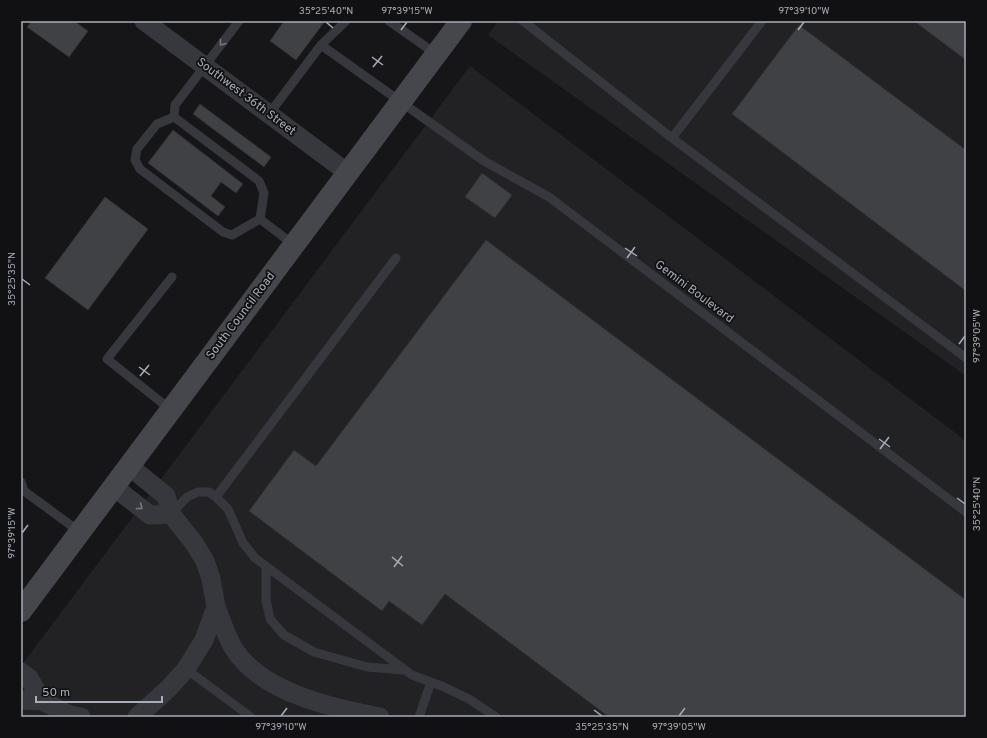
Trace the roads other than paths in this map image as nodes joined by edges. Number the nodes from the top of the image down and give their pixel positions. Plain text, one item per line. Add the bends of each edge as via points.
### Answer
1 (239, 21) edge
2 (346, 21) edge
3 (389, 21) edge
4 (461, 21) edge
5 (523, 21) edge
6 (762, 21) edge
7 (154, 24) edge
8 (321, 45) junction
9 (436, 54) junction
10 (204, 66) junction
11 (401, 102) junction
12 (269, 114) junction
13 (174, 117) junction
14 (672, 138) junction
15 (348, 173) junction
16 (260, 219) junction
17 (294, 245) junction
18 (396, 258) dead end
19 (172, 277) dead end
20 (966, 358) edge
21 (171, 410) junction
22 (129, 466) junction
23 (114, 487) junction
24 (22, 489) edge
25 (216, 497) junction
26 (966, 512) edge
27 (171, 514) junction
28 (80, 532) junction
29 (266, 567) junction
30 (216, 607) junction
31 (21, 611) edge
32 (186, 669) junction
33 (405, 670) junction
34 (21, 672) edge
35 (431, 682) junction
36 (21, 700) edge
37 (42, 701) junction
38 (81, 717) edge
39 (136, 717) edge
40 (142, 717) edge
41 (251, 717) edge
42 (376, 717) edge
43 (419, 717) edge
44 (496, 717) edge

1 -> 10 lane
2 - 8 lane
3 - 9 lane
4 - 9 main road, South Council Road
5 - 14 lane
6 - 14 lane
7 - 10 street, Southwest 36th Street
8 - 11 lane, Gemini Boulevard
8 - 12 lane
9 - 11 main road, South Council Road
10 - 12 street, Southwest 36th Street
10 - 13 lane via 175,105
11 - 15 main road, South Council Road
11 - 26 lane, Gemini Boulevard via 484,161 549,197
12 - 15 street, Southwest 36th Street
13 - 16 lane via 259,182 264,193
13 - 16 lane via 157,124 137,149 135,160 140,169 223,232 232,235
14 - 20 lane
15 - 17 main road, South Council Road
16 - 17 lane
17 - 21 main road, South Council Road
18 - 25 lane
19 - 21 lane via 107,359
21 - 22 main road, South Council Road
22 - 23 main road, South Council Road
22 - 27 street via 166,496
23 -> 27 street via 150,515
23 - 28 main road, South Council Road
24 - 28 lane
25 - 27 lane via 209,492 198,492 187,497
25 - 29 lane via 228,509 243,543
27 - 30 street via 194,543 204,561 211,579
28 - 31 main road, South Council Road
29 - 33 lane
29 - 33 lane via 266,600 270,619 284,635 314,652 367,667
30 - 32 street via 204,640
30 - 42 street via 234,649 263,677 310,700
32 - 39 street
32 - 41 lane
33 - 35 lane
34 - 37 street via 29,678
35 - 43 lane
35 - 44 lane via 469,699
36 - 37 street
37 - 38 street via 70,715
39 - 40 street

